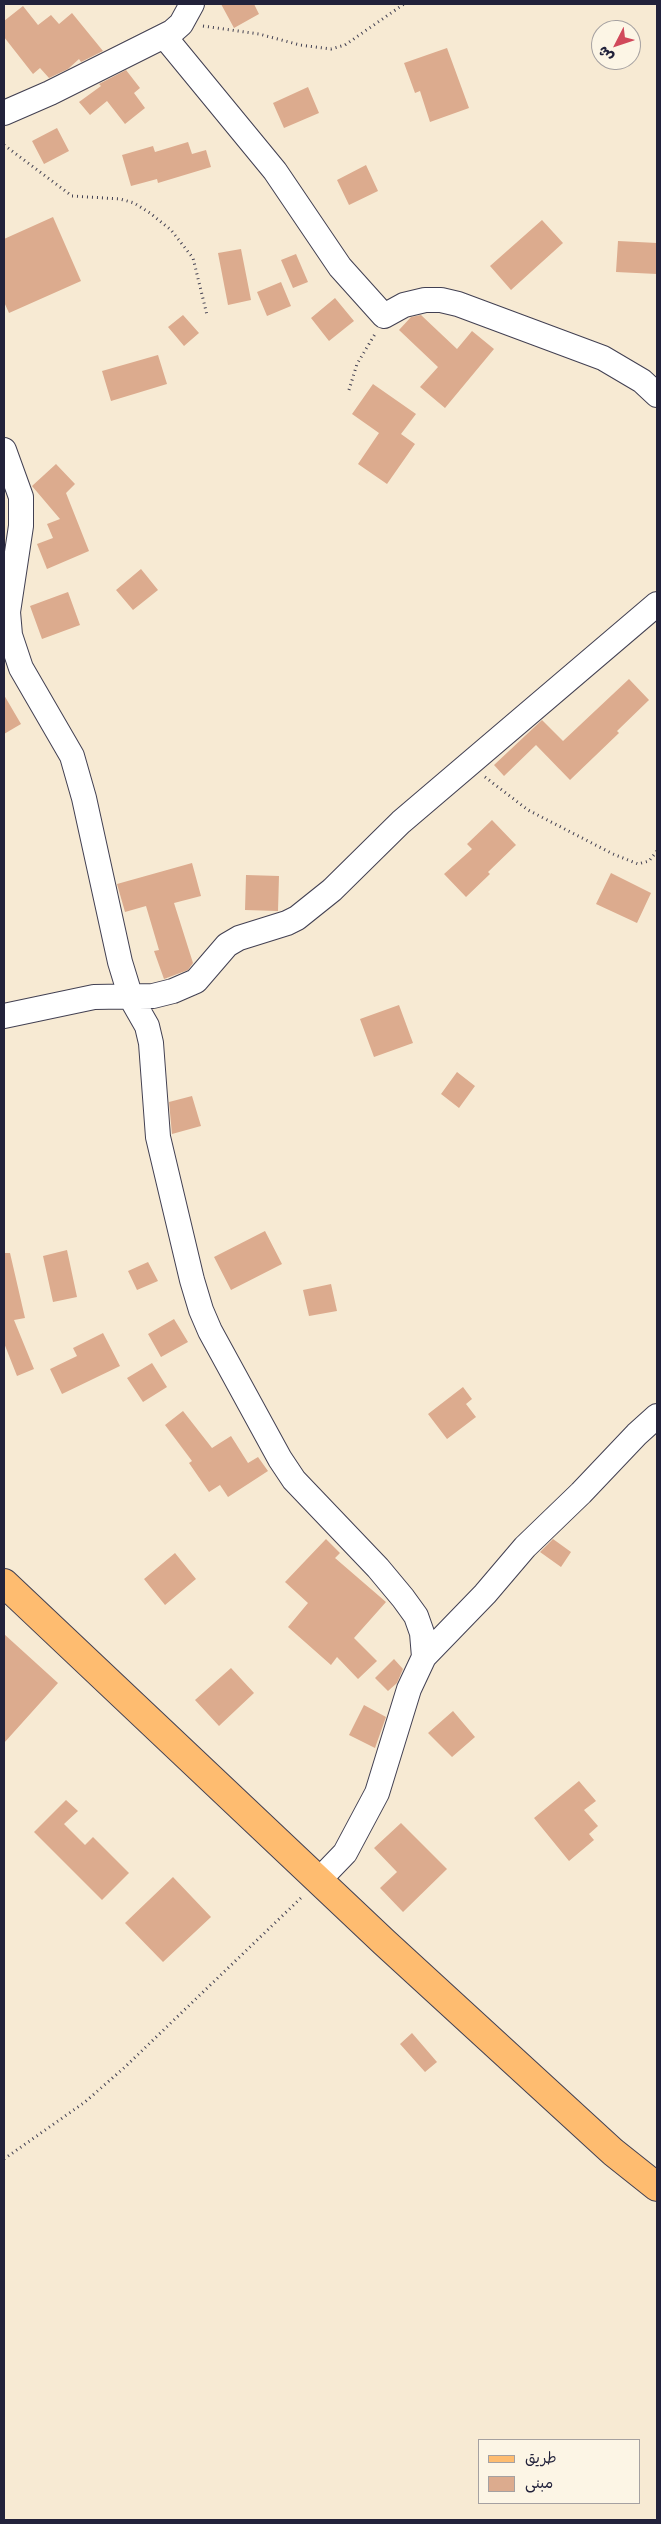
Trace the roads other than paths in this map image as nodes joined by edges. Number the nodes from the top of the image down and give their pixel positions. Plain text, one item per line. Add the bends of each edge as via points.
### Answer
1 (179, 21) edge
2 (4, 113) edge
3 (657, 395) edge
4 (4, 450) edge
5 (657, 604) edge
6 (131, 998) junction
7 (4, 1016) edge
8 (657, 1416) edge
9 (4, 1583) edge
10 (424, 1657) junction
11 (319, 1880) junction
12 (657, 2187) edge

1 - 2 street via 50,93
1 - 3 street via 340,267 384,316 404,305 425,300 458,304 603,358
4 - 6 street via 21,509 8,612 10,634 21,668 72,756
5 - 6 street via 401,822 309,910 288,923 239,938 227,945 196,981 187,986 153,996
6 - 7 street via 94,997
6 - 10 street via 147,1026 158,1137 192,1280 210,1331 294,1480 378,1568 416,1616 422,1633
8 - 10 street via 525,1547
9 - 11 main road
10 - 11 street via 409,1689 377,1793 345,1853
11 - 12 main road via 613,2152

